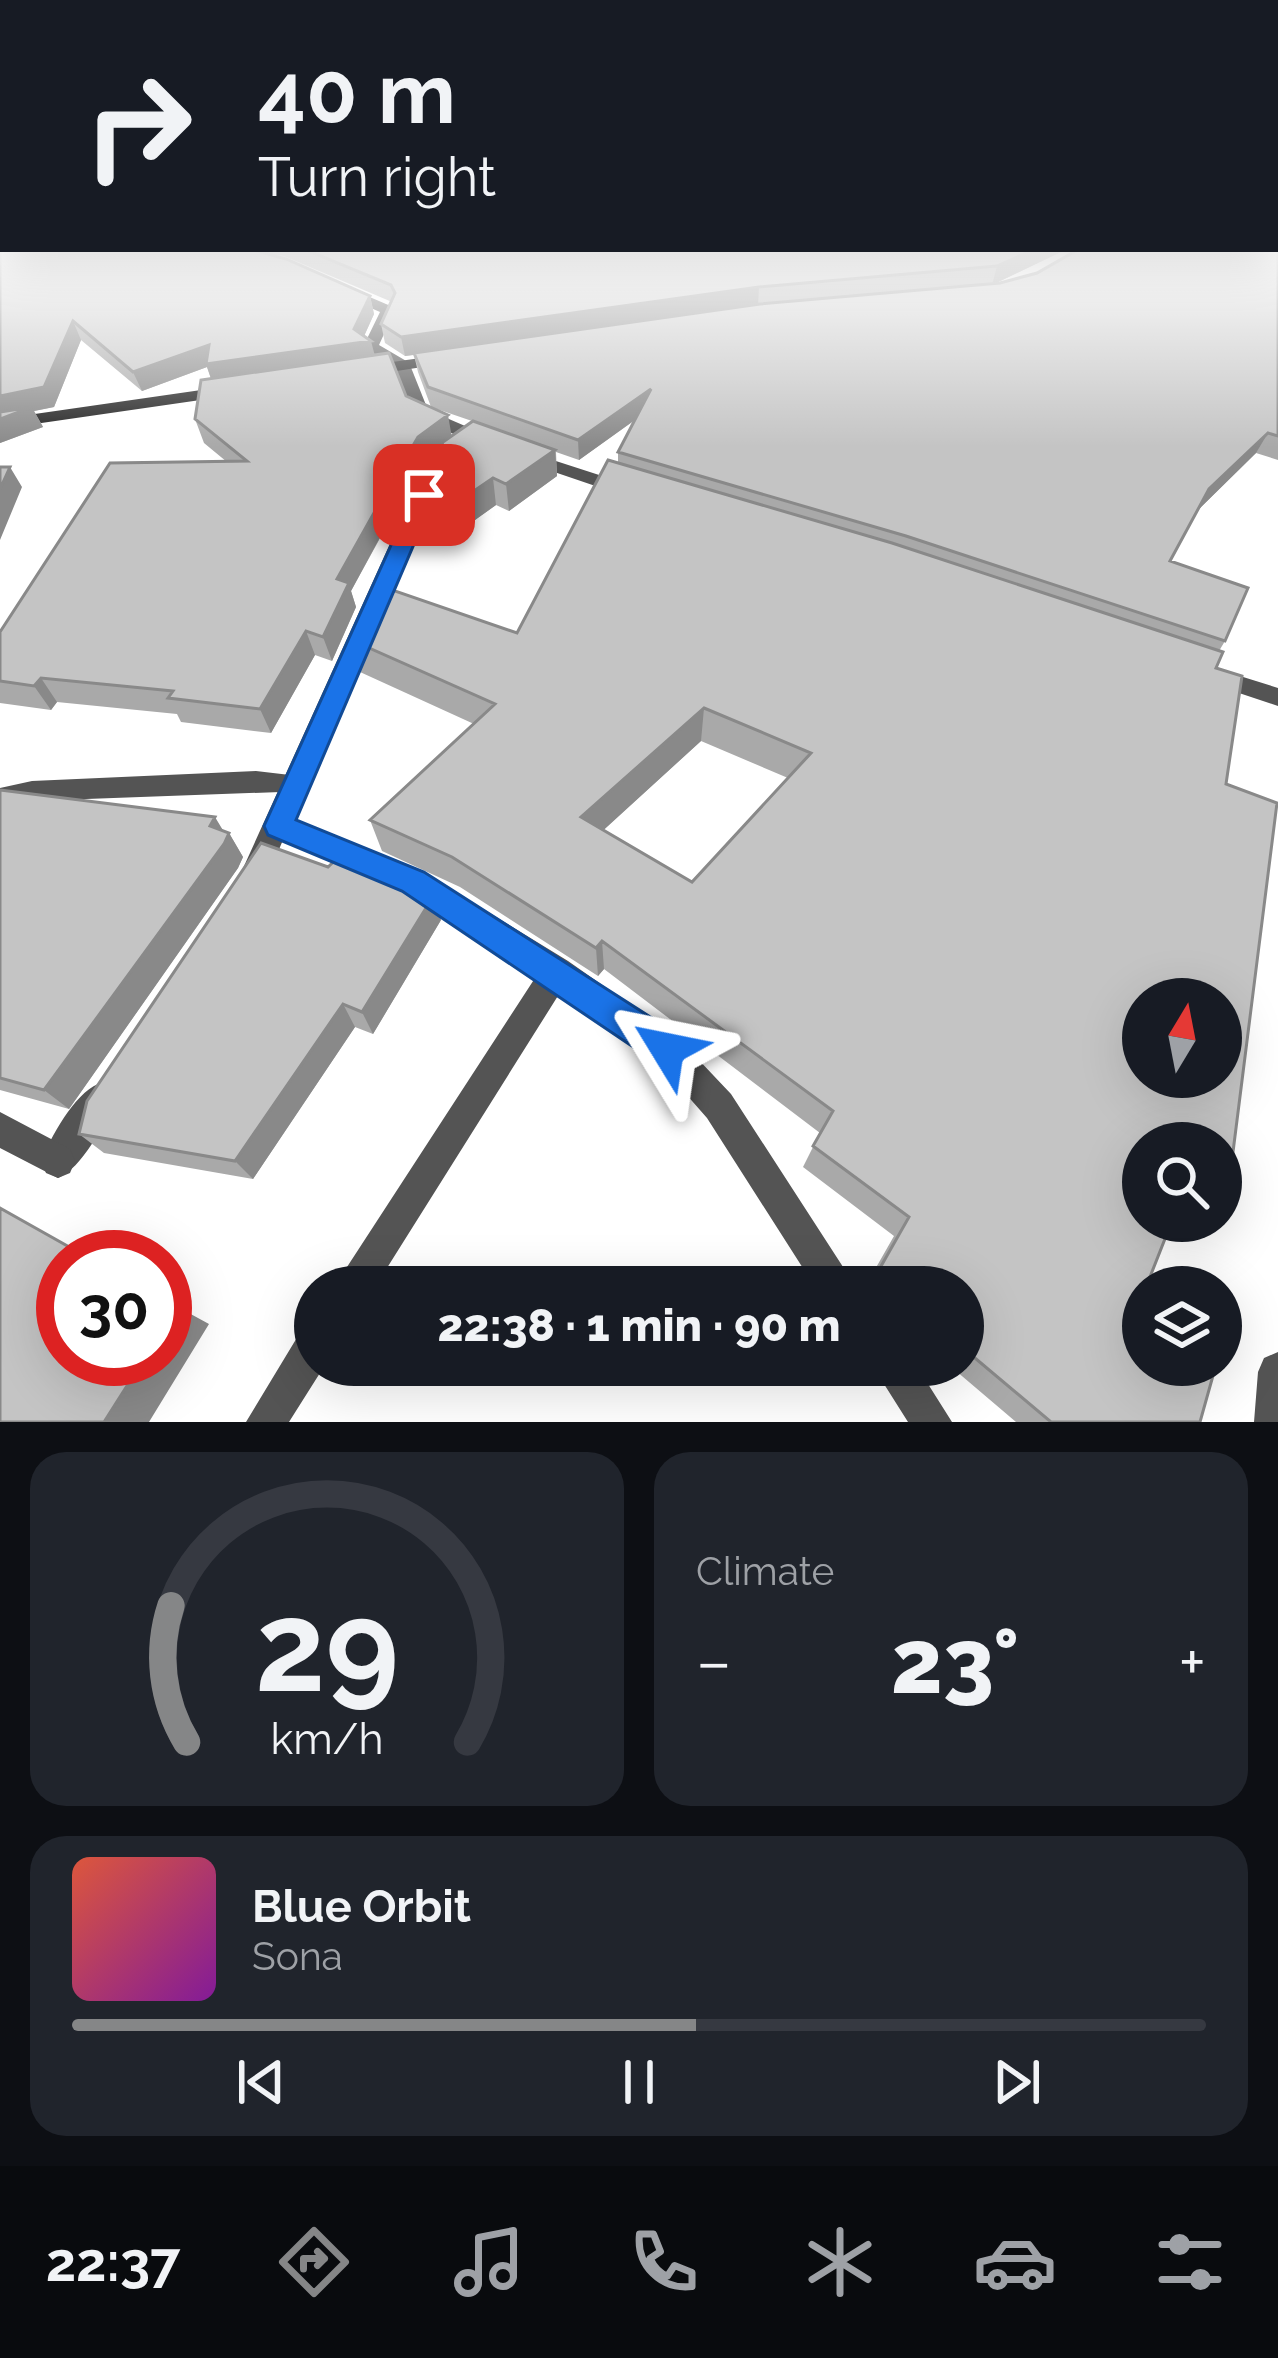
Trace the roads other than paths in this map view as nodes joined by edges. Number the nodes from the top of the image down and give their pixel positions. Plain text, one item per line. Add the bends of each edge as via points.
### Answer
1 (386, 313) edge
2 (464, 358) edge
3 (402, 365) junction
4 (355, 372) edge
5 (260, 386) edge
6 (0, 424) edge
7 (472, 437) junction
8 (654, 498) edge
9 (1191, 669) edge
10 (1278, 697) edge
11 (298, 784) junction
12 (0, 799) edge
13 (279, 826) junction
14 (241, 896) edge
15 (557, 971) junction
16 (118, 1072) edge
17 (0, 1129) edge
18 (367, 1266) edge
19 (823, 1266) edge
20 (1278, 1372) edge
21 (294, 1379) edge
22 (907, 1386) edge
23 (266, 1422) edge
24 (932, 1422) edge
25 (1274, 1422) edge

1 - 3 street via 371,347
2 - 3 main road
3 - 4 main road
3 - 7 street via 421,413
5 - 6 main road
7 - 8 street
7 - 11 street via 436,462
9 - 10 street
11 - 12 street via 32,791
11 - 13 street
13 - 14 street
13 - 15 street via 413,881
15 - 18 street
15 - 19 street via 667,1049 719,1106
16 - 17 street via 58,1161
20 - 25 street
21 - 23 street
22 - 24 street

